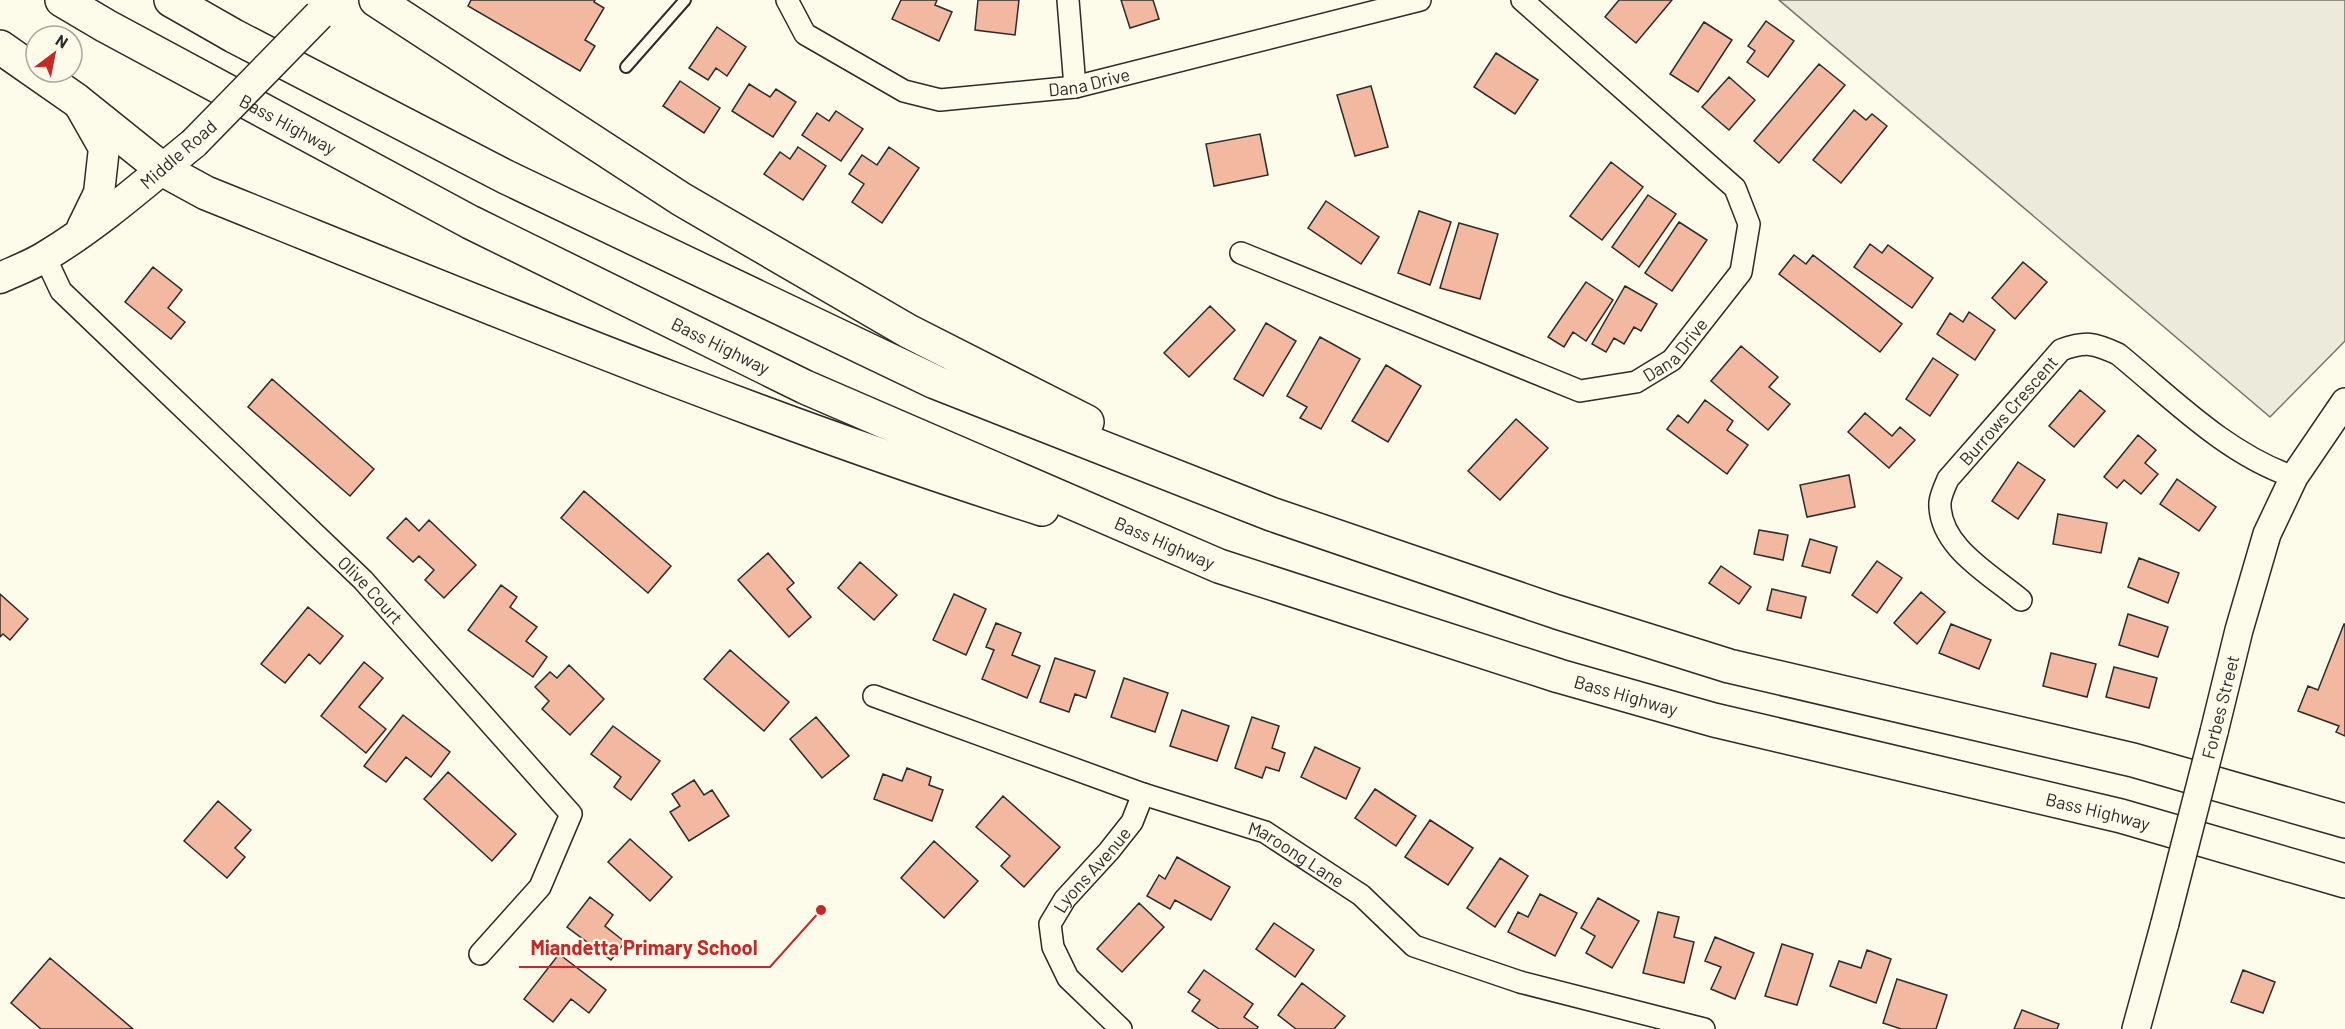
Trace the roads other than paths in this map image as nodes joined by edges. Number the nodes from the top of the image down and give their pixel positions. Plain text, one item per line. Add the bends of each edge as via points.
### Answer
1 (62, 0) edge
2 (171, 0) edge
3 (376, 0) edge
4 (685, 0) edge
5 (787, 0) edge
6 (1068, 0) edge
7 (1420, 0) edge
8 (1522, 0) edge
9 (326, 8) edge
10 (408, 13) edge
11 (0, 47) edge
12 (626, 67) dead end
13 (1075, 87) junction
14 (76, 100) junction
15 (162, 169) junction
16 (79, 234) junction
17 (1241, 253) dead end
18 (45, 257) junction
19 (0, 278) edge
20 (2345, 402) edge
21 (2294, 477) junction
22 (1270, 514) junction
23 (1219, 566) junction
24 (2021, 600) dead end
25 (874, 696) dead end
26 (1143, 794) junction
27 (2345, 821) edge
28 (2345, 881) edge
29 (480, 954) dead end
30 (1121, 1029) edge
31 (1704, 1029) edge
32 (2136, 1029) edge

1 - 23 highway, Bass Highway via 470,222 794,382
2 - 22 highway via 506,177 935,382
3 - 10 highway
4 - 12 lane
5 - 13 street, Dana Drive via 805,34 904,91 940,100
6 - 13 street
7 - 13 street, Dana Drive
8 - 17 street, Dana Drive via 1735,188 1749,224 1741,272 1672,360 1636,382 1580,391
9 - 15 main road, Middle Road, bridge via 194,144
10 - 22 highway via 681,199 908,331
11 - 14 highway
14 - 15 highway
14 - 16 main road via 104,148 99,193
15 - 16 main road, Middle Road
15 - 23 highway via 206,194 703,392 995,495
16 - 18 main road, Middle Road
18 - 19 main road, Middle Road
18 - 29 street, Olive Court via 61,291 363,580 571,814 540,887
20 - 21 street, Forbes Street
21 - 24 street, Burrows Crescent via 2271,470 2235,450 2118,354 2100,346 2080,344 2061,350 1948,479 1940,500 1942,523 1953,544
21 - 32 street, Forbes Street, bridge via 2267,534 2239,630
22 - 27 highway via 1729,666 2133,760
23 - 28 highway, Bass Highway via 1559,676 1714,720 2121,816
25 - 26 street, Maroong Lane
26 - 30 street, Lyons Avenue via 1132,822 1065,899 1050,924 1053,947 1068,978
26 - 31 street, Maroong Lane via 1265,832 1361,895 1414,946 1520,982

